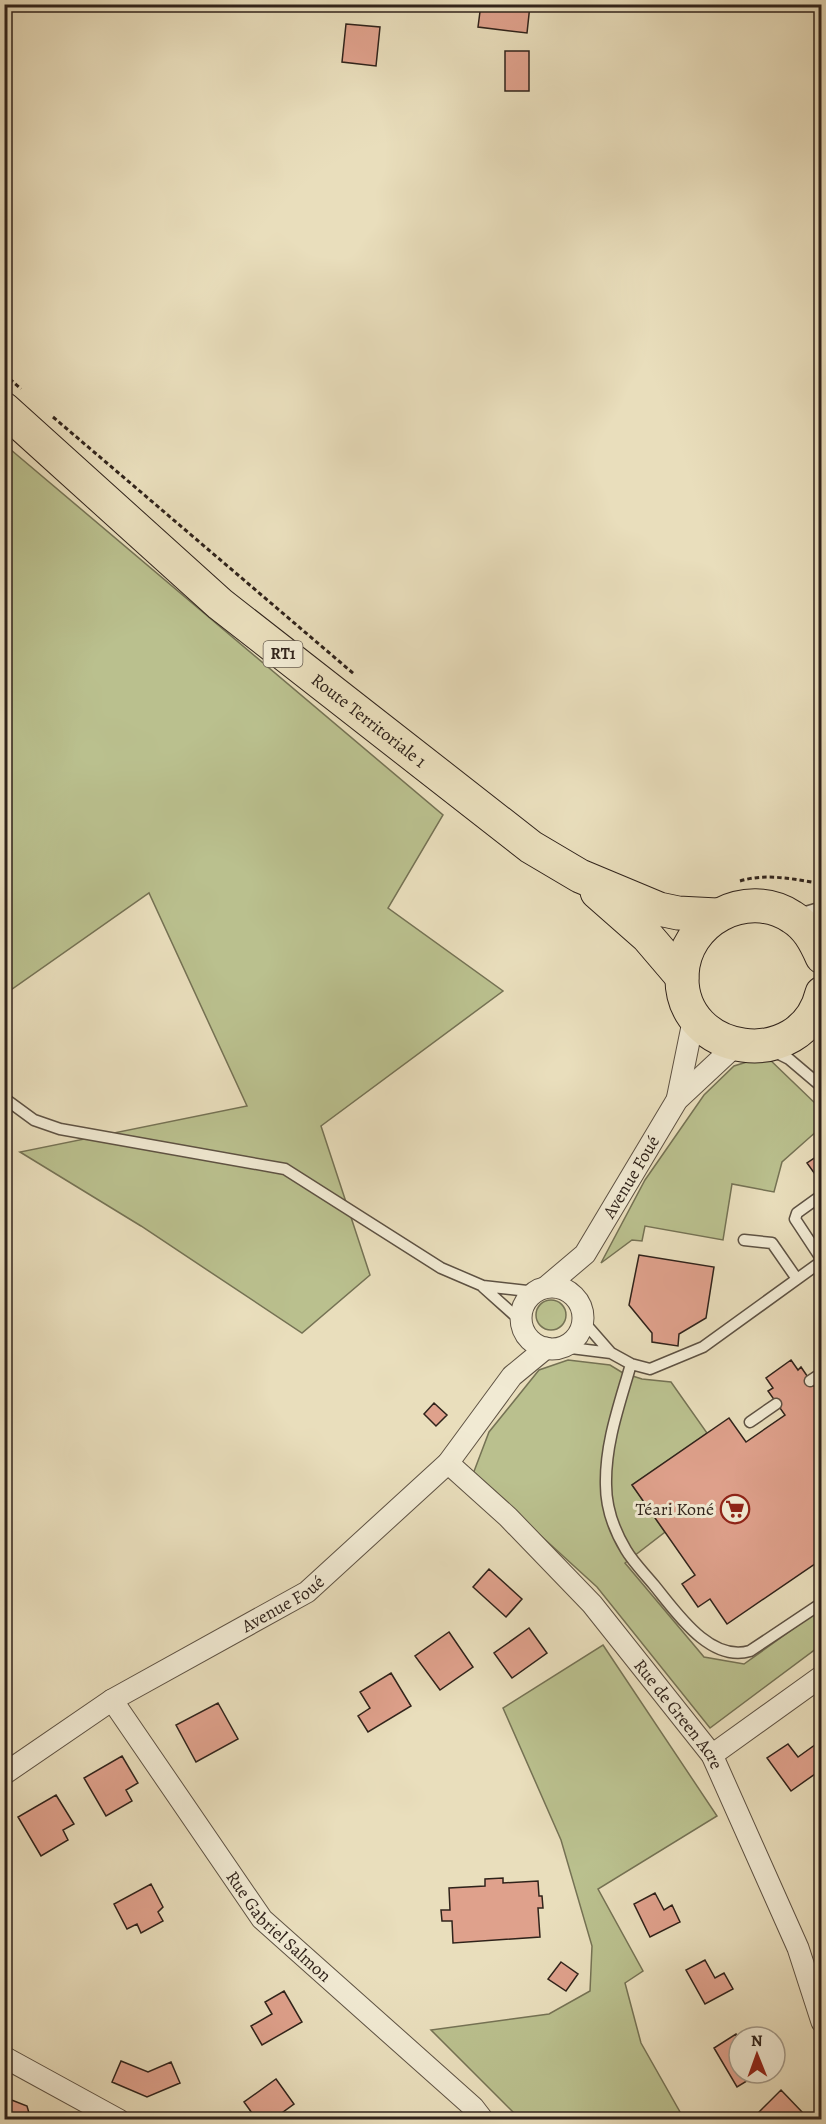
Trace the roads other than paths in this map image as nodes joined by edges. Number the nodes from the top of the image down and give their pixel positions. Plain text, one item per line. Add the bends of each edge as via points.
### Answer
1 (12, 414) edge
2 (580, 876) junction
3 (807, 911) edge
4 (717, 915) junction
5 (822, 957) edge
6 (681, 977) junction
7 (822, 993) edge
8 (694, 1017) junction
9 (808, 1036) edge
10 (751, 1046) junction
11 (822, 1087) edge
12 (4, 1098) edge
13 (677, 1100) junction
14 (822, 1195) edge
15 (744, 1240) dead end
16 (585, 1254) junction
17 (822, 1260) edge
18 (798, 1279) junction
19 (483, 1287) junction
20 (541, 1290) junction
21 (577, 1299) junction
22 (583, 1321) junction
23 (523, 1326) junction
24 (555, 1348) junction
25 (611, 1353) junction
26 (631, 1364) junction
27 (822, 1373) edge
28 (512, 1376) junction
29 (810, 1381) dead end
30 (776, 1404) dead end
31 (750, 1422) dead end
32 (448, 1463) junction
33 (822, 1603) edge
34 (822, 1676) edge
35 (112, 1700) junction
36 (712, 1755) junction
37 (4, 1774) edge
38 (822, 2022) edge
39 (4, 2057) edge
40 (118, 2120) edge
41 (483, 2120) edge

1 - 2 main road, Route Territoriale 1 / RT1 via 220,604 531,847
2 - 4 main road, Route Territoriale 1 / RT1 via 659,909
2 - 6 main road, Route Territoriale 1 / RT1 via 647,936
3 - 4 main road via 754,905
3 - 5 main road via 805,928
4 - 6 main road via 691,941
6 - 8 main road
7 - 9 main road via 809,1020
8 - 10 main road via 720,1039
8 - 13 street, Avenue Foué
9 - 10 main road
10 - 11 lane via 789,1059
10 - 13 street, Avenue Foué
12 - 19 lane via 34,1120 60,1130 285,1169 441,1268
13 - 16 street, Avenue Foué
14 - 17 lane via 797,1213 795,1219
15 - 18 lane via 772,1243
16 - 20 street, Avenue Foué
16 - 21 street, Avenue Foué
17 - 18 lane
18 - 26 lane via 703,1347 650,1369
19 - 20 lane
19 - 23 lane
20 - 21 street via 563,1289
20 - 23 street via 524,1304
21 - 22 street
22 - 24 street via 577,1336
22 - 25 lane
23 - 24 street via 537,1345
23 - 28 street, Avenue Foué
24 - 25 lane
24 - 28 street, Avenue Foué
25 - 26 lane
26 - 33 lane via 610,1442 606,1486 612,1522 626,1551 684,1622 724,1651 750,1651
27 - 29 lane
28 - 32 street, Avenue Foué
30 - 31 lane
32 - 35 street, Avenue Foué via 308,1592
32 - 36 street, Rue de Green Acre via 508,1516 592,1604
34 - 36 street
35 - 37 street, Avenue Foué
35 - 41 street, Rue Gabriel Salmon via 262,1919
36 - 38 street, Rue de Green Acre via 798,1948
39 - 40 street

